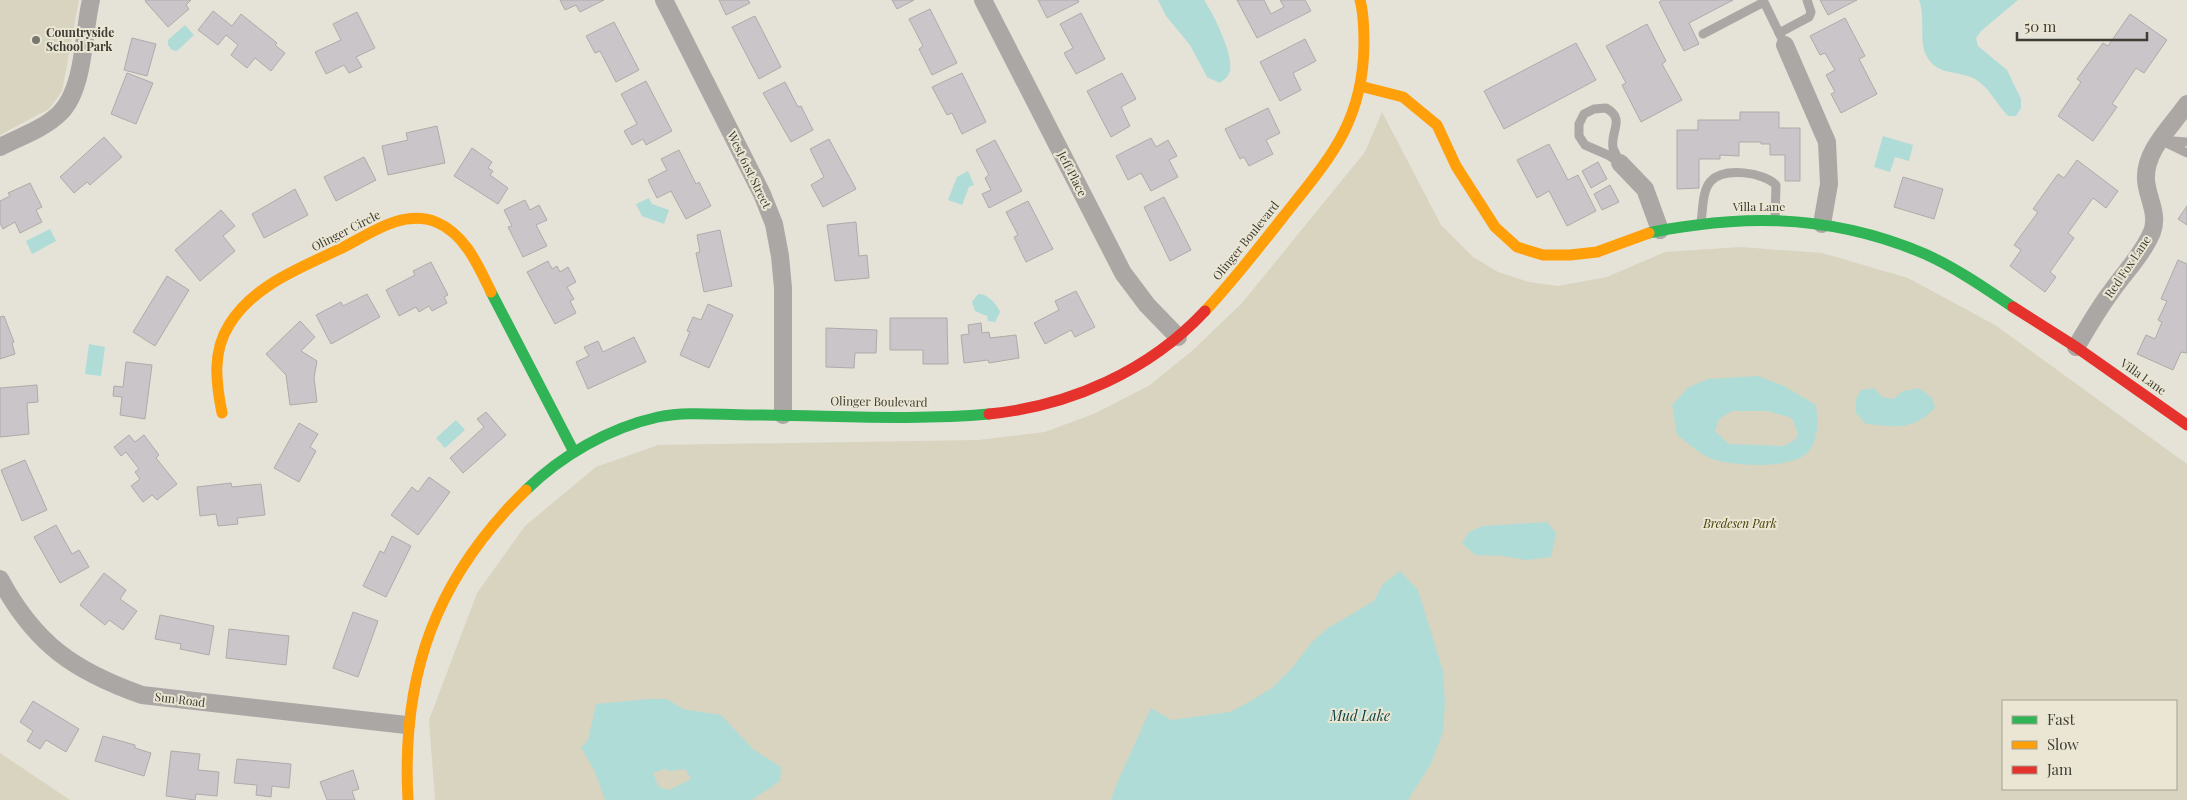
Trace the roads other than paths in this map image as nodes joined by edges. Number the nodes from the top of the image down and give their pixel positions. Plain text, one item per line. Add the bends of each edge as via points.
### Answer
1 (91, 0) edge
2 (664, 0) edge
3 (983, 0) edge
4 (1360, 0) edge
5 (1807, 0) edge
6 (1766, 1) edge
7 (1703, 34) dead end
8 (1782, 39) junction
9 (1360, 86) junction
10 (2187, 104) edge
11 (2160, 140) junction
12 (2187, 142) edge
13 (0, 147) edge
14 (2187, 153) edge
15 (1620, 163) junction
16 (1775, 220) junction
17 (1701, 224) junction
18 (1822, 224) junction
19 (1660, 230) junction
20 (1178, 337) junction
21 (2076, 347) junction
22 (222, 413) dead end
23 (783, 415) junction
24 (2187, 425) edge
25 (574, 452) junction
26 (0, 579) edge
27 (406, 725) junction
28 (408, 800) edge

1 - 13 street via 71,97 60,113 44,125
2 - 23 street, West 61st Street via 774,224 783,288
3 - 20 street, Jeff Place via 1123,273 1147,305
4 - 9 street, Olinger Boulevard via 1364,53
5 - 8 lane via 1811,12 1809,17
6 - 7 lane
6 - 8 lane
8 - 18 street via 1827,142 1829,184
9 - 19 street, Villa Lane via 1403,97 1437,125 1456,166 1495,227 1517,247 1543,255 1597,252
9 - 20 street, Olinger Boulevard via 1359,97 1344,133 1312,180 1235,277
10 - 11 street, Red Fox Lane
11 - 12 lane
11 - 14 lane
11 - 21 street, Red Fox Lane via 2148,160 2146,179 2154,213 2153,230
15 - 15 lane via 1585,146 1579,136 1579,124 1584,114 1606,108 1612,112 1617,120 1613,147
15 - 19 street via 1645,189
16 - 17 street, Villa Lane
16 - 17 lane via 1776,185 1770,179 1756,174 1725,174 1711,180 1705,192
16 - 18 street, Villa Lane
17 - 19 street, Villa Lane
18 - 21 street, Villa Lane via 1877,236 1926,256 1972,280
20 - 23 street, Olinger Boulevard via 1144,362 1099,384 1053,402 1005,413 956,416
21 - 24 street, Villa Lane
22 - 25 street, Olinger Circle via 215,368 229,325 246,304 292,273 389,224 427,220 446,227 472,254
23 - 25 street, Olinger Boulevard via 662,417 624,427
25 - 27 street, Olinger Boulevard via 520,496 485,533 457,574 434,619 418,666
26 - 27 street, Sun Road via 20,615 46,642 74,665 142,696
27 - 28 street, Olinger Boulevard via 404,765

